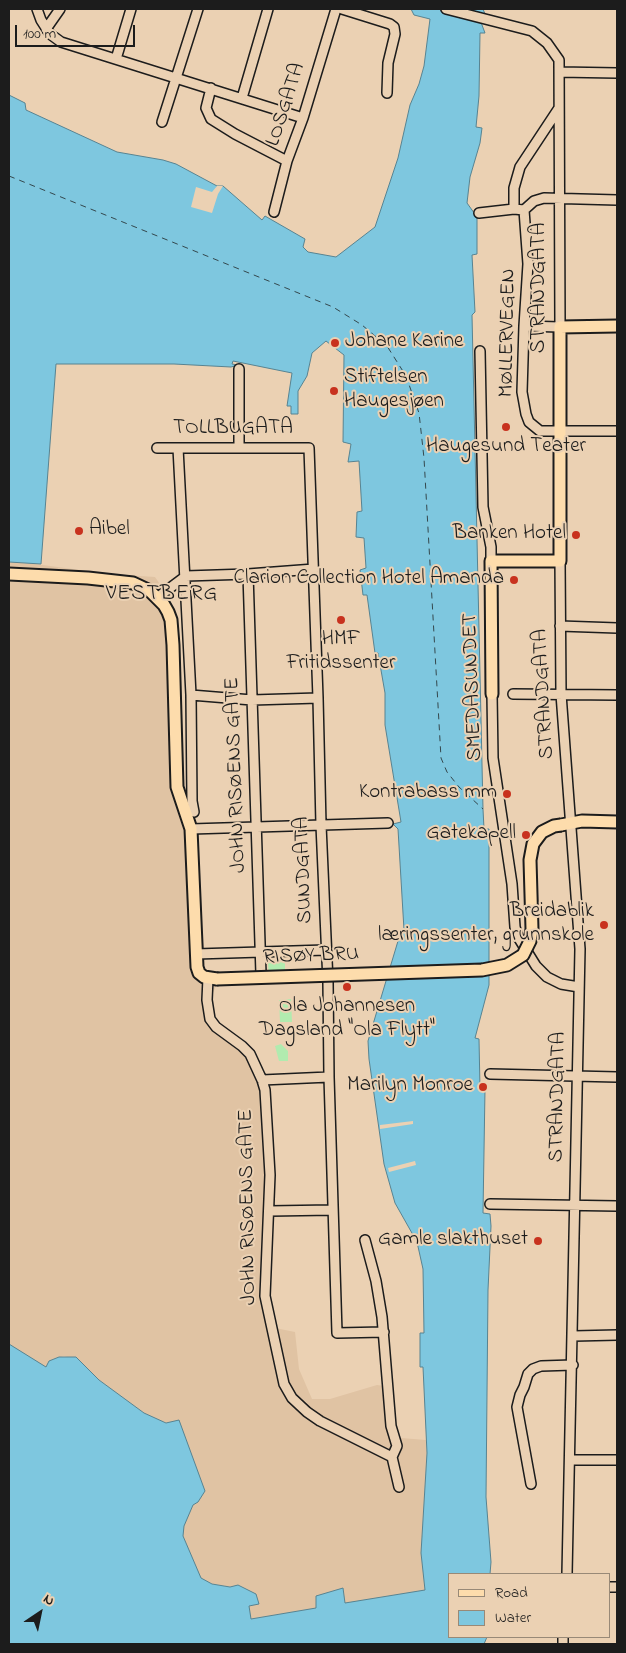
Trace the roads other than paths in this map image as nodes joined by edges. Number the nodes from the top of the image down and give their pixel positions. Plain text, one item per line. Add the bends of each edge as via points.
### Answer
1 (37, 9) edge
2 (60, 9) edge
3 (131, 9) edge
4 (198, 9) edge
5 (268, 9) edge
6 (336, 9) edge
7 (342, 9) edge
8 (446, 9) edge
9 (46, 29) junction
10 (116, 59) junction
11 (560, 72) junction
12 (617, 73) edge
13 (177, 78) junction
14 (211, 88) junction
15 (388, 93) dead end
16 (242, 98) junction
17 (559, 108) junction
18 (303, 118) junction
19 (162, 122) dead end
20 (287, 161) junction
21 (559, 199) junction
22 (617, 200) edge
23 (514, 209) junction
24 (524, 210) junction
25 (274, 212) dead end
26 (479, 213) dead end
27 (524, 326) junction
28 (617, 326) edge
29 (560, 327) junction
30 (480, 351) dead end
31 (239, 369) dead end
32 (560, 431) junction
33 (617, 431) edge
34 (239, 447) junction
35 (157, 448) dead end
36 (178, 448) junction
37 (309, 448) joint
38 (491, 561) junction
39 (560, 561) junction
40 (314, 569) junction
41 (9, 574) edge
42 (248, 574) junction
43 (186, 576) junction
44 (158, 597) junction
45 (560, 626) junction
46 (616, 628) edge
47 (492, 694) joint
48 (513, 694) dead end
49 (561, 694) junction
50 (191, 695) junction
51 (617, 695) edge
52 (318, 698) junction
53 (252, 700) junction
54 (194, 812) dead end
55 (617, 822) edge
56 (388, 823) dead end
57 (566, 824) junction
58 (321, 825) junction
59 (255, 827) junction
60 (191, 829) junction
61 (326, 950) junction
62 (260, 952) junction
63 (196, 954) junction
64 (261, 974) dead end
65 (213, 979) junction
66 (579, 987) junction
67 (490, 1074) dead end
68 (578, 1076) junction
69 (617, 1076) edge
70 (329, 1078) junction
71 (262, 1080) junction
72 (490, 1204) dead end
73 (576, 1205) junction
74 (617, 1206) edge
75 (332, 1210) junction
76 (270, 1212) junction
77 (364, 1240) dead end
78 (384, 1332) junction
79 (617, 1335) edge
80 (574, 1336) junction
81 (573, 1366) junction
82 (392, 1457) junction
83 (570, 1460) junction
84 (617, 1460) edge
85 (531, 1484) dead end
86 (399, 1487) dead end
87 (568, 1573) edge

1 - 9 street
2 - 9 street
3 - 10 street
4 - 13 street
5 - 16 street
6 - 18 street, LOSGATA
7 - 15 street via 394,28 388,63
8 - 11 street, STRANDGATA via 532,31 541,36 554,52
9 - 10 street via 61,42
10 - 13 street
11 - 12 street
11 - 17 street, STRANDGATA
13 - 14 street
13 - 19 street
14 - 16 street
14 - 20 street via 206,108 211,119
16 - 18 street
17 - 21 street, STRANDGATA
17 - 23 street via 520,167 514,188
18 - 20 street, LOSGATA
20 - 25 street, LOSGATA
21 - 22 street
21 - 24 street via 537,200
21 - 29 street, STRANDGATA
23 - 24 street
23 - 26 street
24 - 27 street, MØLLERVEGEN via 528,264
27 - 29 street
27 - 32 street, MØLLERVEGEN via 522,392 526,414 529,422 540,431
28 - 29 main road
29 - 32 main road, STRANDGATA
30 - 38 street, SMEDASUNDET via 483,507
31 - 34 street
32 - 33 street
32 - 39 main road, STRANDGATA
34 - 36 street, TOLLBUGATA
34 - 37 street, TOLLBUGATA
35 - 36 street, TOLLBUGATA
36 - 43 street
37 - 40 street, SUNDGATA
38 - 39 main road
38 - 47 main road, SMEDASUNDET
39 - 45 street, STRANDGATA
40 - 42 street
40 - 52 street, SUNDGATA
41 - 44 main road via 133,583
42 - 43 street
42 - 53 street, JOHN RISØENS GATE
43 - 44 street
43 - 50 street
44 - 60 main road via 168,612 172,630 177,787
45 - 46 street
45 - 49 street, STRANDGATA
47 - 66 street, SMEDASUNDET via 493,758 518,937 547,977 561,984
48 - 49 street
49 - 51 street
49 - 57 street, STRANDGATA
50 - 53 street
50 - 54 street
52 - 53 street
52 - 58 street, SUNDGATA
53 - 59 street, JOHN RISØENS GATE
55 - 57 main road
56 - 58 street
57 - 65 main road, RISØY BRU, bridge via 542,832 532,844 530,941 523,954 507,965 482,970
57 - 66 street, STRANDGATA via 580,933
58 - 59 street
58 - 61 street, SUNDGATA
59 - 60 street
59 - 62 street, JOHN RISØENS GATE
60 - 63 main road
61 - 62 street
61 - 70 street, SUNDGATA
62 - 63 street
62 - 64 street, JOHN RISØENS GATE
63 - 65 main road via 201,975
65 - 71 street, JOHN RISØENS GATE via 207,1000 210,1019 250,1054
66 - 68 street, STRANDGATA
67 - 68 street
68 - 69 street
68 - 73 street, STRANDGATA
70 - 71 street
70 - 75 street, SUNDGATA
71 - 76 street, JOHN RISØENS GATE via 267,1114
72 - 73 street
73 - 74 street
73 - 80 street, STRANDGATA
75 - 76 street
75 - 78 street, SUNDGATA via 337,1333
76 - 82 street, JOHN RISØENS GATE via 265,1296 284,1384 292,1398 320,1421
77 - 78 street via 376,1281
78 - 82 street via 391,1426 398,1446
79 - 80 street
80 - 81 street, STRANDGATA
81 - 83 street, STRANDGATA
81 - 85 street via 533,1369 520,1395 517,1407
82 - 86 street
83 - 84 street
83 - 87 street, STRANDGATA

